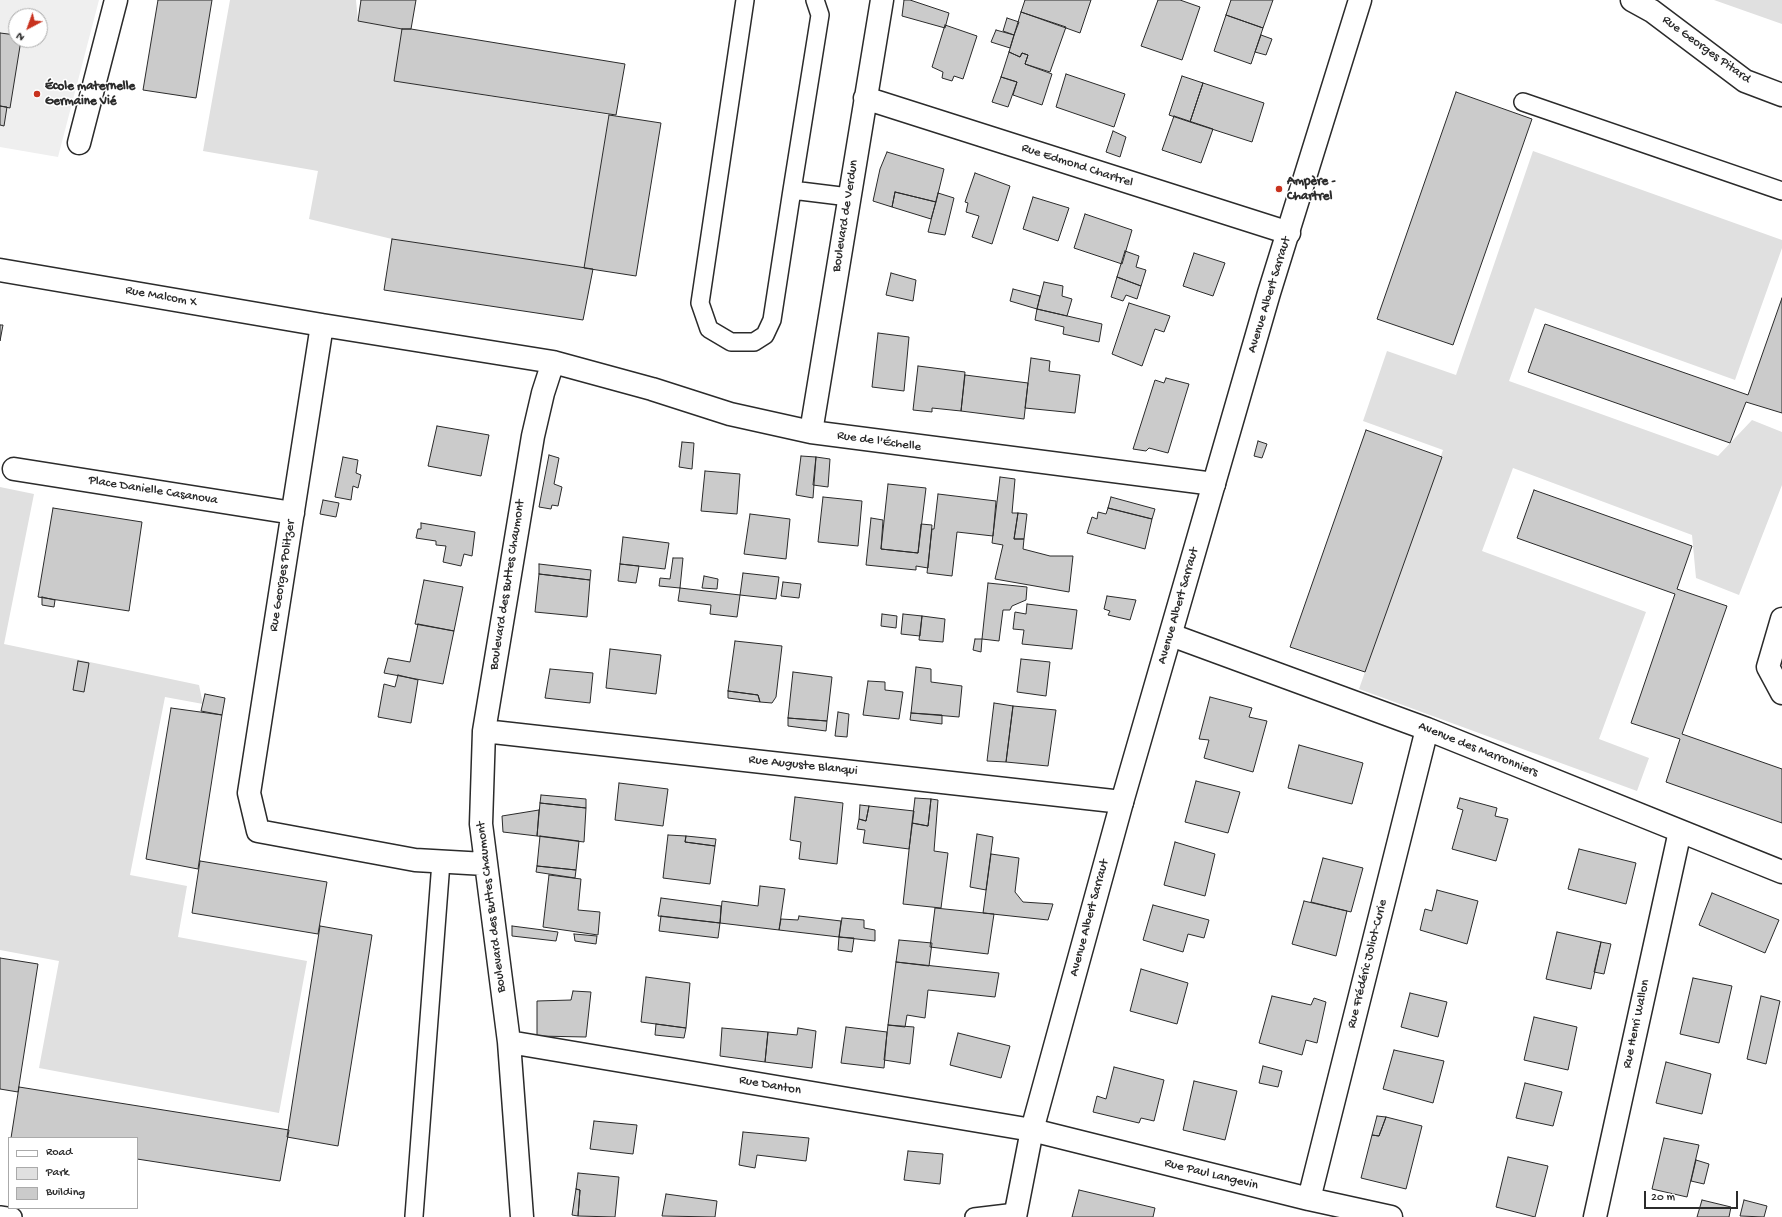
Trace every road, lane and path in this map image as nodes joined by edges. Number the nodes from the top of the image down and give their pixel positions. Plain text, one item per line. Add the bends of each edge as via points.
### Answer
1 (116, 0) edge
2 (745, 0) edge
3 (815, 0) edge
4 (882, 0) edge
5 (1360, 0) edge
6 (1632, 0) edge
7 (1782, 95) edge
8 (865, 98) junction
9 (1523, 102) dead end
10 (79, 143) dead end
11 (792, 190) junction
12 (1782, 191) edge
13 (849, 198) junction
14 (1289, 233) junction
15 (0, 270) edge
16 (322, 325) junction
17 (553, 362) junction
18 (811, 432) junction
19 (14, 469) dead end
20 (1214, 484) junction
21 (293, 513) junction
22 (1782, 619) edge
23 (1171, 635) junction
24 (1782, 693) edge
25 (1428, 729) junction
26 (484, 731) junction
27 (1122, 802) junction
28 (1680, 831) junction
29 (441, 862) junction
30 (485, 864) junction
31 (1782, 872) edge
32 (509, 1042) junction
33 (1032, 1130) junction
34 (1309, 1199) junction
35 (0, 1215) edge
36 (1015, 1215) edge
37 (414, 1216) edge
38 (13, 1217) edge
39 (522, 1217) edge
40 (974, 1217) edge
41 (1391, 1217) edge
42 (1595, 1217) edge

1 - 10 street
2 - 11 lane via 700,303 709,329 731,342 754,342 765,335 772,320
3 - 11 lane via 820,16
4 - 8 street, Boulevard de Verdun
5 - 14 street, Avenue Albert Sarraut
6 - 7 street, Rue Georges Pitard via 1648,8 1745,81
8 - 13 street, Boulevard de Verdun
8 - 14 street, Rue Edmond Chartrel
9 - 12 lane
11 - 13 lane
13 - 18 street, Boulevard de Verdun
14 - 20 street, Avenue Albert Sarraut
15 - 16 street, Rue Malcom X
16 - 17 street
16 - 21 street, Rue Georges Politzer
17 - 18 street, Rue de l'Échelle via 652,389 730,414
17 - 26 street, Boulevard des Buttes Chaumont via 533,436
18 - 20 street, Rue de l'Échelle
19 - 21 street, Place Danielle Casanova
20 - 23 street, Avenue Albert Sarraut
21 - 29 street, Rue Georges Politzer via 249,794 258,831 415,860
22 - 24 street via 1768,667
23 - 25 street, Avenue des Marronniers
23 - 27 street, Avenue Albert Sarraut
25 - 28 street, Avenue des Marronniers
25 - 34 street, Rue Frédéric Joliot-Curie
26 - 27 street, Rue Auguste Blanqui
26 - 30 street, Boulevard des Buttes Chaumont via 481,824
27 - 33 street, Avenue Albert Sarraut
28 - 31 street, Avenue des Marronniers
28 - 42 street, Rue Henri Wallon
29 - 30 street, Rue Georges Politzer
29 - 37 lane
30 - 32 street, Boulevard des Buttes Chaumont
32 - 33 street, Rue Danton
32 - 39 street, Boulevard des Buttes Chaumont
33 - 34 street, Rue Paul Langevin
33 - 36 street, Avenue Albert Sarraut
34 - 41 street, Rue Paul Langevin
35 - 38 lane
36 - 40 lane

